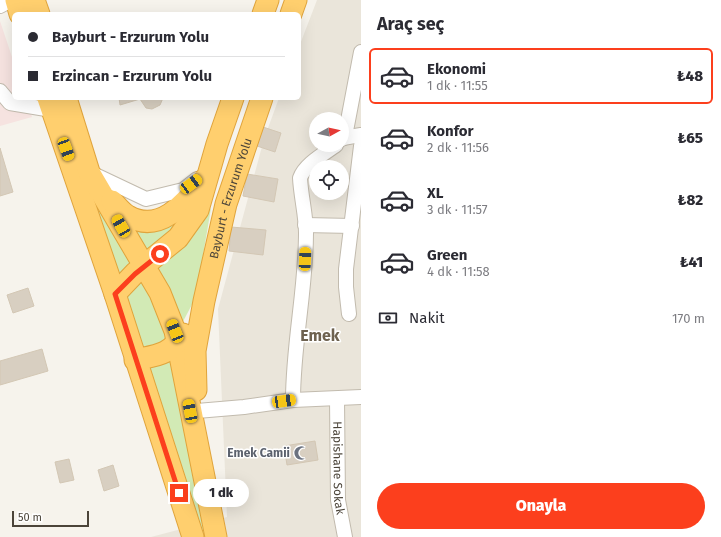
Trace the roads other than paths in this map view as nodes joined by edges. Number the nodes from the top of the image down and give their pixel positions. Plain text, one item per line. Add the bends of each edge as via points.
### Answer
1 (10, 0) edge
2 (16, 0) edge
3 (34, 0) edge
4 (268, 0) edge
5 (296, 0) edge
6 (0, 6) edge
7 (19, 12) edge
8 (38, 12) edge
9 (264, 12) edge
10 (292, 12) edge
11 (361, 52) edge
12 (0, 91) edge
13 (232, 100) edge
14 (261, 100) edge
15 (5, 102) edge
16 (55, 102) edge
17 (349, 115) edge
18 (361, 135) edge
19 (349, 138) edge
20 (361, 146) edge
21 (327, 152) edge
22 (209, 171) junction
23 (89, 172) junction
24 (305, 225) junction
25 (352, 226) junction
26 (145, 266) junction
27 (115, 294) junction
28 (204, 301) junction
29 (349, 314) dead end
30 (177, 344) junction
31 (136, 360) junction
32 (361, 397) edge
33 (337, 399) junction
34 (293, 400) junction
35 (197, 411) junction
36 (196, 439) junction
37 (193, 537) edge
38 (216, 537) edge
39 (345, 537) edge

1 - 6 street
2 - 7 highway
3 - 8 highway
4 - 9 highway
5 - 10 highway
11 - 17 street
12 - 15 street
13 - 22 highway
14 - 28 highway, Bayburt - Erzurum Yolu via 226,204
15 - 16 street
16 - 23 highway
16 - 27 highway
18 - 19 street
20 - 25 street
21 - 24 street via 302,173 300,178
22 - 23 highway via 188,200 168,217 146,221 128,216 109,199
22 - 26 highway via 198,210 178,238
23 - 26 highway
24 - 25 street
24 - 34 street via 305,259 295,352
25 - 29 street via 346,269
26 - 27 highway
26 - 30 highway via 160,293 175,331
27 - 31 highway
28 - 30 highway, Bayburt - Erzurum Yolu
28 - 35 highway, Bayburt - Erzurum Yolu via 195,351
30 - 31 highway, Bayburt - Erzurum Yolu via 163,354
30 - 36 highway
31 - 37 highway
32 - 33 street
33 - 34 street
33 - 39 street, Hapishane Sokak via 338,500
34 - 35 street
35 - 36 highway, Bayburt - Erzurum Yolu
36 - 38 highway

